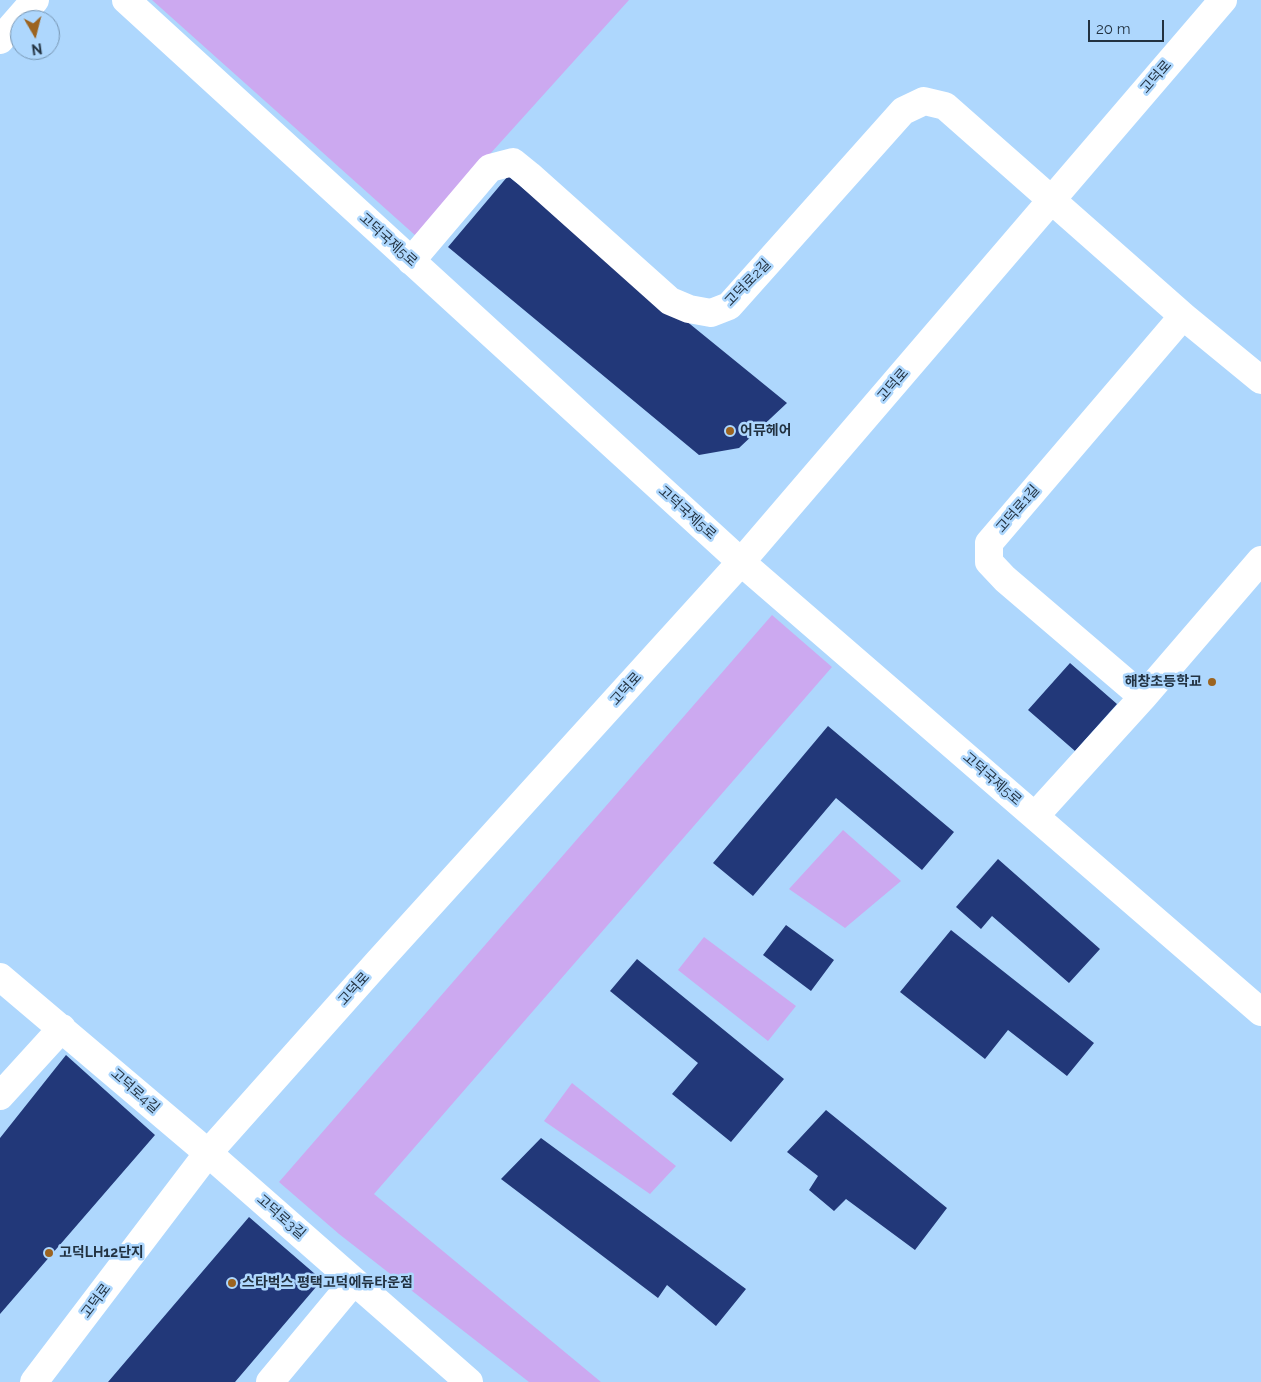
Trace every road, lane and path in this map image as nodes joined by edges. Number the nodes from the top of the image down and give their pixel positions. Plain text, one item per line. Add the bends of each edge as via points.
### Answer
1 (35, 0) edge
2 (126, 0) edge
3 (1223, 0) edge
4 (0, 40) edge
5 (1051, 200) junction
6 (410, 261) junction
7 (1183, 316) junction
8 (1261, 380) edge
9 (1261, 560) edge
10 (741, 562) junction
11 (1143, 697) junction
12 (1035, 816) junction
13 (0, 977) edge
14 (1261, 1012) edge
15 (62, 1028) junction
16 (0, 1096) edge
17 (208, 1154) junction
18 (354, 1281) junction
19 (34, 1382) edge
20 (270, 1382) edge
21 (469, 1382) edge

1 - 4 street
2 - 6 street, 고덕국제5로
3 - 5 street, 고덕로
5 - 6 street, 고덕로2길 via 945,106 924,101 903,112 729,306 711,314 670,301 513,162 490,168
5 - 7 street
5 - 10 street, 고덕로
6 - 10 street, 고덕국제5로
7 - 8 street
7 - 11 street, 고덕로1길 via 989,543 989,562 1005,579
9 - 11 street
10 - 12 street, 고덕국제5로
10 - 17 street, 고덕로
11 - 12 street
12 - 14 street, 고덕국제5로
13 - 15 street, 고덕로4길
15 - 16 street
15 - 17 street, 고덕로4길
17 - 18 street, 고덕로3길
17 - 19 street, 고덕로
18 - 20 street
18 - 21 street, 고덕로3길

